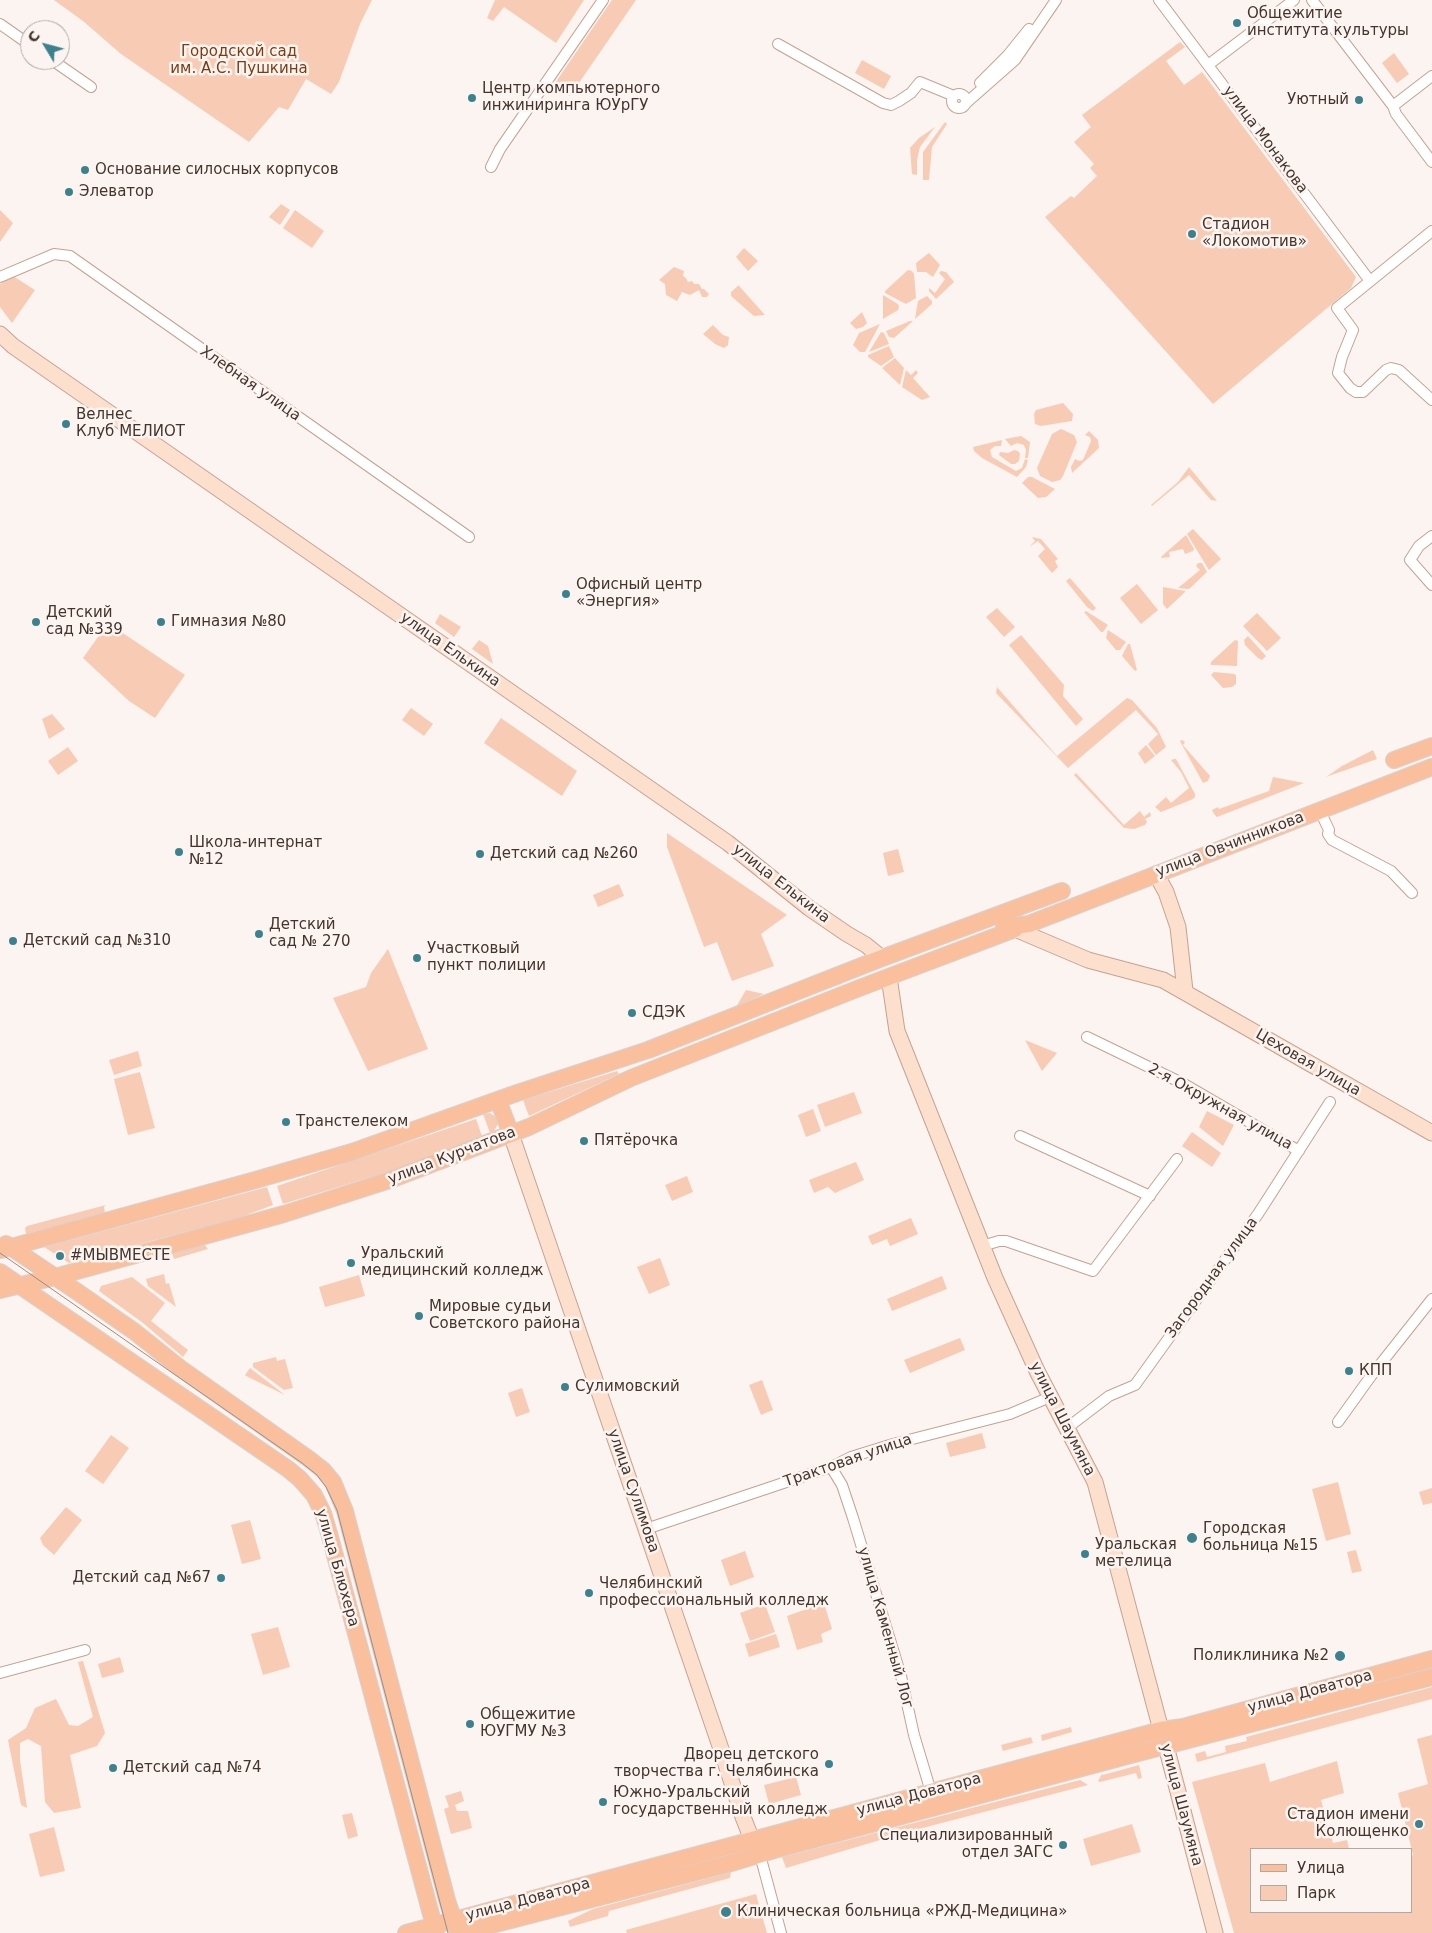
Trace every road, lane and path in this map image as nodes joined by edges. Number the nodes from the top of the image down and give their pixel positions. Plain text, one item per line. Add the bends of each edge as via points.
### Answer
1 (603, 0) edge
2 (1050, 0) edge
3 (1056, 0) edge
4 (1159, 0) edge
5 (1294, 0) edge
6 (1312, 0) edge
7 (0, 24) edge
8 (20, 38) edge
9 (778, 44) dead end
10 (1208, 65) junction
11 (66, 70) edge
12 (1432, 76) edge
13 (91, 87) dead end
14 (961, 99) junction
15 (1393, 106) junction
16 (1432, 162) edge
17 (491, 167) dead end
18 (1432, 231) edge
19 (26, 265) junction
20 (0, 272) edge
21 (0, 277) edge
22 (1370, 281) junction
23 (0, 334) edge
24 (1432, 400) edge
25 (1432, 536) edge
26 (470, 538) dead end
27 (1432, 585) edge
28 (1432, 746) edge
29 (1394, 760) dead end
30 (1432, 767) edge
31 (1320, 811) junction
32 (1156, 874) junction
33 (1062, 891) dead end
34 (1412, 893) dead end
35 (1022, 927) junction
36 (953, 932) junction
37 (882, 958) junction
38 (889, 977) junction
39 (1184, 992) junction
40 (1087, 1037) dead end
41 (498, 1100) junction
42 (1330, 1102) dead end
43 (1432, 1133) edge
44 (512, 1134) junction
45 (1020, 1136) dead end
46 (1299, 1151) junction
47 (1176, 1159) dead end
48 (1150, 1196) junction
49 (4, 1246) edge
50 (982, 1246) junction
51 (0, 1272) edge
52 (55, 1277) junction
53 (20, 1286) junction
54 (0, 1290) edge
55 (1432, 1299) edge
56 (1050, 1397) junction
57 (1338, 1422) dead end
58 (1067, 1428) junction
59 (831, 1467) junction
60 (646, 1529) junction
61 (85, 1650) dead end
62 (1432, 1659) edge
63 (0, 1673) edge
64 (1432, 1677) edge
65 (1163, 1738) junction
66 (931, 1792) junction
67 (752, 1840) junction
68 (760, 1855) junction
69 (435, 1929) edge
70 (458, 1929) edge
71 (406, 1933) edge
72 (781, 1933) edge
73 (1215, 1933) edge

1 - 17 street via 500,149
2 - 14 street via 1008,55
3 - 14 street via 1015,60
4 - 10 street, улица Монакова
5 - 10 street
6 - 15 street
7 - 8 street
9 - 14 street via 883,103 899,101 920,82
10 - 22 street, улица Монакова
11 - 13 street
12 - 15 street
15 - 16 street
18 - 22 street
19 - 20 street, Хлебная улица
19 - 21 street, Хлебная улица
19 - 26 street, Хлебная улица via 54,254 70,256
22 - 24 street via 1337,308 1353,330 1338,373 1350,388 1363,392 1386,370 1399,370
23 - 37 street, улица Елькина via 728,843 809,908
25 - 27 street via 1419,546 1410,560
28 - 29 main road
30 - 31 main road, улица Овчинникова
31 - 32 main road, улица Овчинникова
31 - 34 street via 1332,840 1391,871
32 - 35 main road, улица Овчинникова
32 - 39 street via 1178,926
33 - 36 main road
35 - 36 main road
35 - 38 main road, улица Овчинникова
35 - 39 street, Цеховая улица via 1088,960 1150,976
36 - 37 main road
37 - 38 main road
37 - 41 main road via 648,1050
38 - 44 main road, улица Курчатова via 632,1078
38 - 50 street, улица Шаумяна via 897,1031
39 - 43 street, Цеховая улица
40 - 46 street, 2-я Окружная улица via 1184,1084
41 - 44 main road
41 - 49 main road via 300,1168
42 - 46 street, Загородная улица
44 - 52 main road, улица Курчатова via 336,1198
44 - 60 street, улица Сулимова
45 - 48 street
46 - 58 street, Загородная улица via 1253,1221 1134,1384 1109,1396
47 - 48 street
48 - 50 street via 1093,1271 1006,1241
49 - 52 main road, улица Блюхера
50 - 56 street, улица Шаумяна
51 - 53 main road, улица Блюхера
52 - 53 main road, улица Курчатова
52 - 70 main road, улица Блюхера via 310,1459 333,1482 342,1500
53 - 54 main road, улица Курчатова
53 - 69 main road, улица Блюхера via 288,1469 314,1494 330,1533
55 - 57 street
56 - 58 street, улица Шаумяна
56 - 59 street, Трактовая улица via 1010,1414 893,1444
58 - 65 street, улица Шаумяна via 1095,1482
59 - 60 street, Трактовая улица
59 - 66 street, улица Каменный Лог via 842,1485 853,1518
60 - 67 street, улица Сулимова
61 - 63 street
62 - 65 main road, улица Доватора via 1183,1727
64 - 65 main road, улица Доватора
65 - 66 main road, улица Доватора
65 - 68 main road, улица Доватора
65 - 73 street, улица Шаумяна
66 - 67 main road, улица Доватора
67 - 68 main road, улица Сулимова
67 - 70 main road, улица Доватора
68 - 70 main road, улица Доватора
68 - 72 street, улица Сулимова
69 - 70 main road, улица Доватора
69 - 71 main road, улица Доватора

